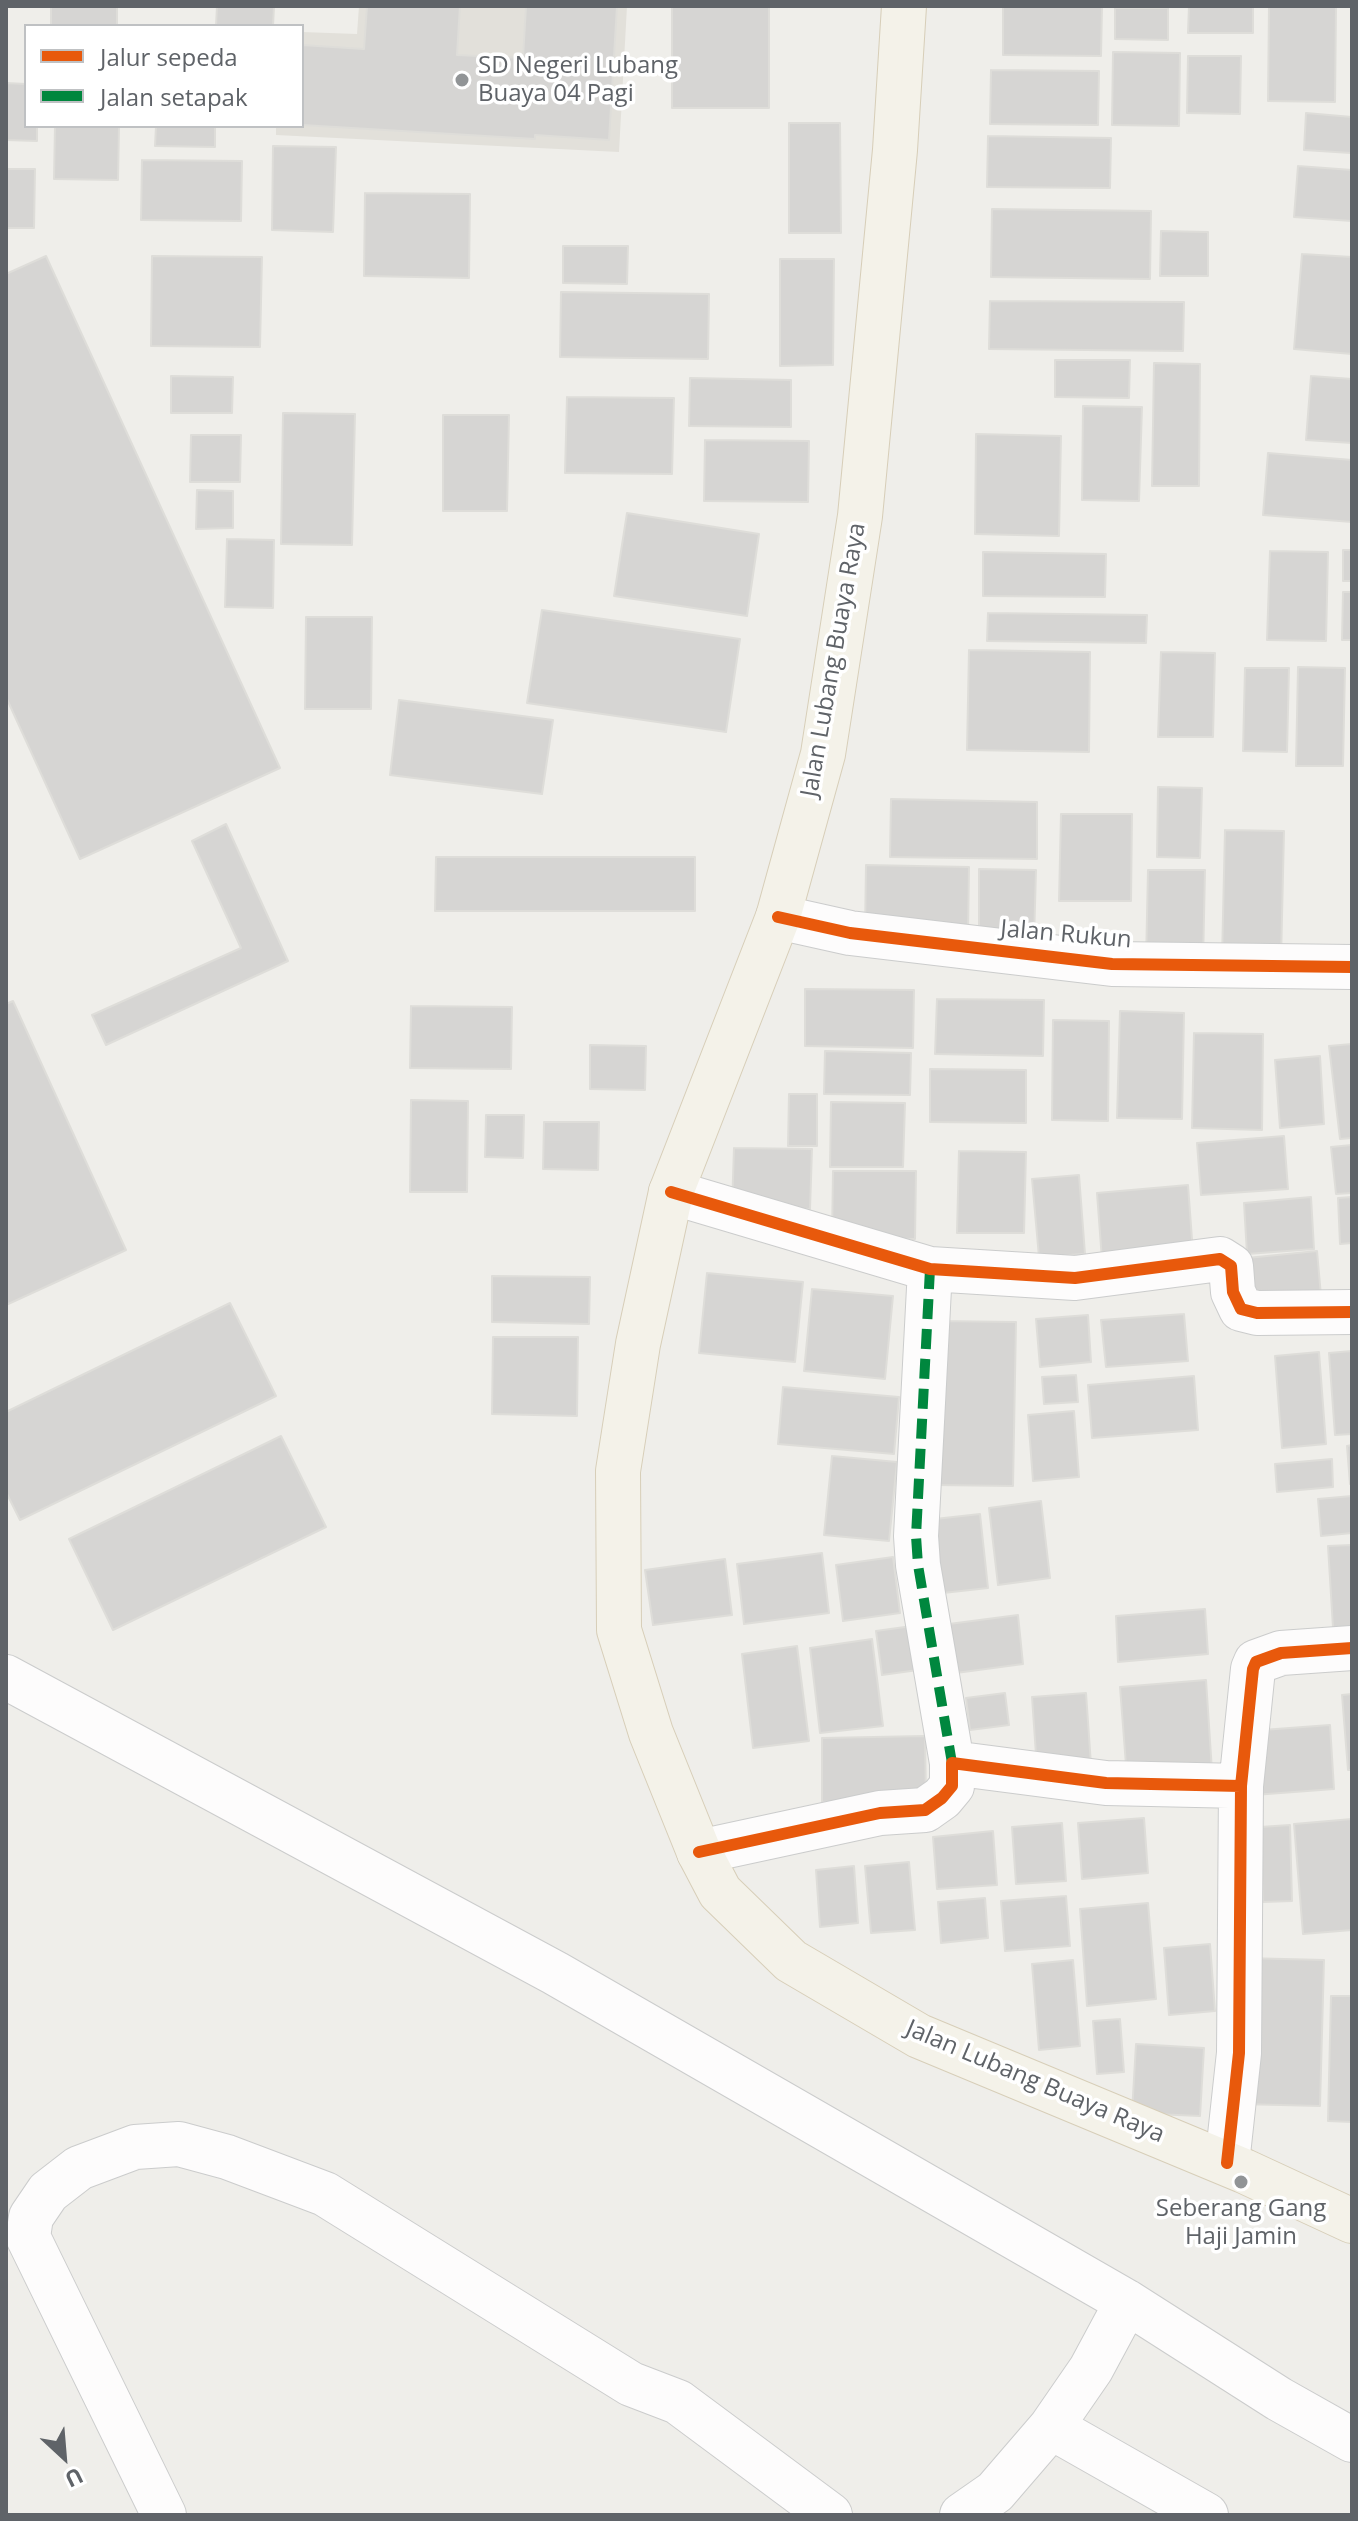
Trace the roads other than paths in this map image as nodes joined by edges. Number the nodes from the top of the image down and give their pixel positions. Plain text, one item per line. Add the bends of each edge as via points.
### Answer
1 (904, 6) edge
2 (778, 917) junction
3 (1352, 967) edge
4 (671, 1192) junction
5 (930, 1269) junction
6 (1352, 1312) edge
7 (1352, 1648) edge
8 (6, 1677) edge
9 (952, 1763) junction
10 (1241, 1786) junction
11 (699, 1852) junction
12 (1227, 2163) junction
13 (1352, 2221) edge
14 (17, 2242) edge
15 (1127, 2302) junction
16 (1051, 2427) junction
17 (1352, 2440) edge
18 (164, 2515) edge
19 (830, 2515) edge
20 (962, 2515) edge
21 (1206, 2515) edge

1 - 2 main road, Jalan Lubang Buaya Raya via 860,516 823,754
2 - 3 street, Jalan Rukun via 850,933 1112,964
2 - 4 main road, Jalan Lubang Buaya Raya
4 - 5 street
4 - 11 main road, Jalan Lubang Buaya Raya via 638,1344 618,1471 619,1630 651,1733
5 - 6 street via 1075,1278 1220,1259 1231,1266 1241,1309
5 - 9 street via 916,1536
7 - 10 street via 1281,1653 1256,1662
8 - 15 street via 555,1973
9 - 10 street via 1106,1783
9 - 11 street via 952,1786 925,1810 880,1813
10 - 12 street via 1239,2053
11 - 12 main road, Jalan Lubang Buaya Raya via 720,1892 791,1961 919,2036
12 - 13 main road, Jalan Lubang Buaya Raya
14 - 18 street
14 - 19 street via 48,2192 79,2168 135,2147 179,2144 227,2157 325,2194 631,2384 678,2402
15 - 16 street via 1091,2369
15 - 17 street
16 - 20 street via 995,2492
16 - 21 street

